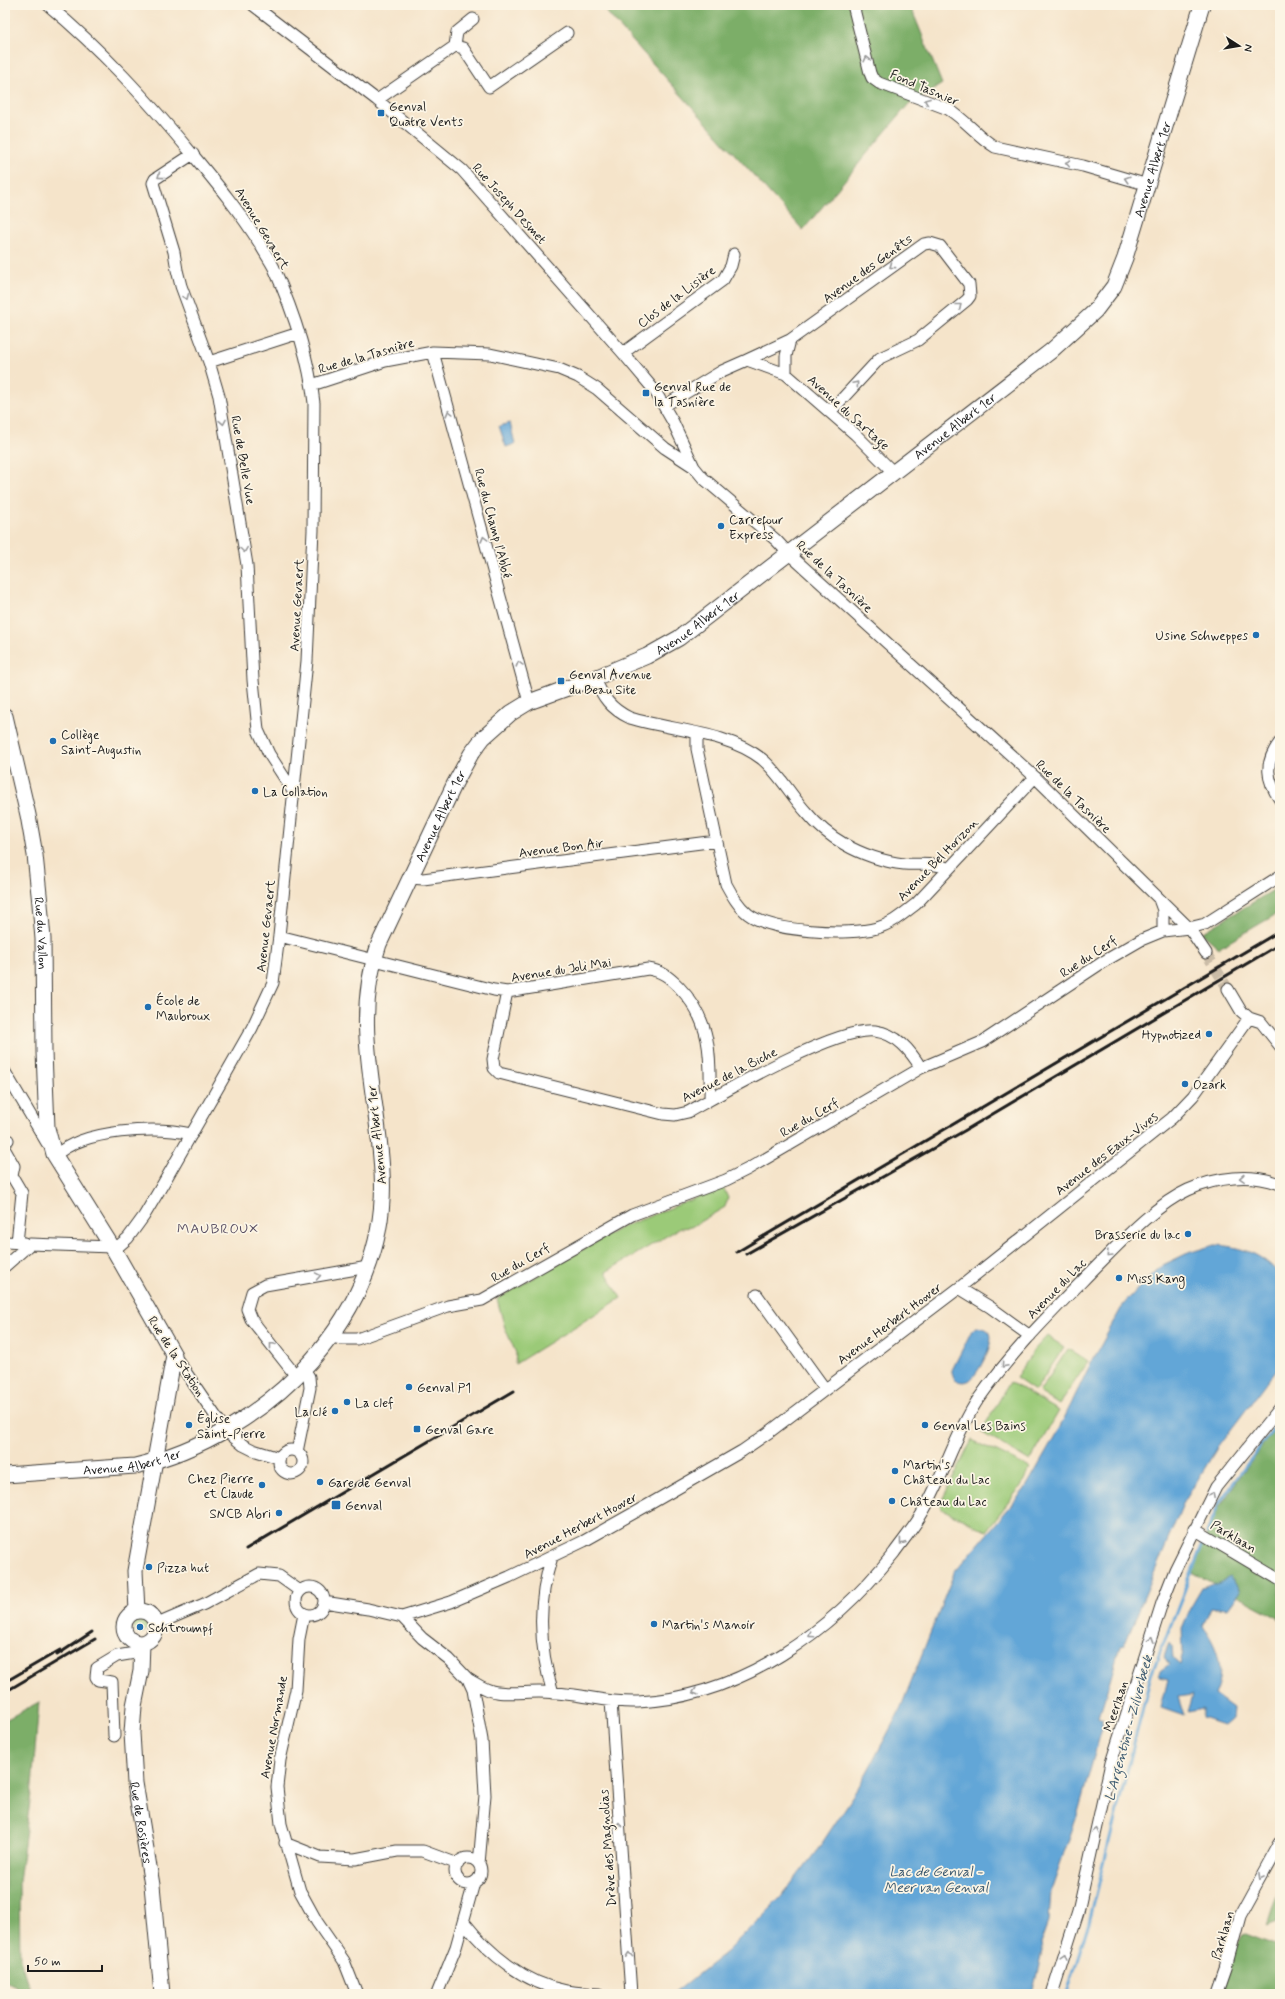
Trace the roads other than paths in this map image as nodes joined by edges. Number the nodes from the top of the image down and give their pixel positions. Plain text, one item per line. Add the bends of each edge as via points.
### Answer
1 (48, 5) edge
2 (854, 5) edge
3 (1202, 5) edge
4 (259, 7) edge
5 (473, 19) dead end
6 (567, 33) dead end
7 (455, 46) junction
8 (378, 100) junction
9 (192, 154) junction
10 (1148, 185) junction
11 (734, 254) dead end
12 (299, 333) junction
13 (790, 340) junction
14 (432, 352) junction
15 (623, 352) junction
16 (747, 360) junction
17 (209, 362) junction
18 (786, 374) junction
19 (312, 385) junction
20 (664, 406) junction
21 (830, 412) junction
22 (694, 467) junction
23 (893, 472) junction
24 (789, 554) junction
25 (595, 678) junction
26 (529, 702) junction
27 (5, 716) edge
28 (697, 734) junction
29 (1280, 742) edge
30 (1035, 777) junction
31 (293, 791) junction
32 (1280, 800) edge
33 (716, 841) junction
34 (949, 869) junction
35 (1280, 876) edge
36 (410, 878) junction
37 (1159, 898) junction
38 (1190, 928) junction
39 (1163, 931) junction
40 (279, 936) junction
41 (1206, 953) tunnel mouth
42 (373, 961) junction
43 (1228, 989) tunnel mouth
44 (507, 992) junction
45 (1248, 1018) junction
46 (1280, 1046) edge
47 (921, 1068) junction
48 (5, 1072) edge
49 (710, 1099) junction
50 (192, 1134) junction
51 (6, 1144) edge
52 (55, 1155) junction
53 (1280, 1184) edge
54 (5, 1242) edge
55 (18, 1243) junction
56 (30, 1244) junction
57 (113, 1249) junction
58 (5, 1266) edge
59 (368, 1267) junction
60 (959, 1288) junction
61 (757, 1295) dead end
62 (1030, 1336) junction
63 (331, 1337) junction
64 (174, 1355) junction
65 (300, 1373) junction
66 (825, 1389) junction
67 (1280, 1408) edge
68 (225, 1430) junction
69 (297, 1452) junction
70 (279, 1458) junction
71 (155, 1461) junction
72 (5, 1475) edge
73 (1197, 1531) junction
74 (552, 1557) junction
75 (1280, 1580) edge
76 (300, 1591) junction
77 (324, 1602) junction
78 (137, 1611) junction
79 (304, 1614) junction
80 (402, 1617) junction
81 (155, 1625) junction
82 (142, 1647) junction
83 (468, 1679) junction
84 (553, 1693) junction
85 (612, 1701) junction
86 (114, 1736) dead end
87 (285, 1843) junction
88 (1280, 1843) edge
89 (475, 1861) junction
90 (457, 1868) junction
91 (462, 1882) junction
92 (474, 1883) junction
93 (469, 1899) junction
94 (464, 1922) junction
95 (162, 1994) edge
96 (357, 1994) edge
97 (437, 1994) edge
98 (599, 1994) edge
99 (631, 1994) edge
100 (1052, 1994) edge
101 (1217, 1994) edge

1 - 9 street, Avenue Gevaert via 126,77
10 -> 2 street, Fond Tasnier via 1083,166 995,147 948,109 879,83 872,78 870,72
3 - 10 main road, Avenue Albert 1er
4 - 8 street, Rue Joseph Desmet
5 - 7 street via 457,32
6 - 7 street via 489,87 463,48
7 - 8 street
8 - 15 street, Rue Joseph Desmet via 457,165
9 - 12 street, Avenue Gevaert via 224,191 273,267
9 -> 17 street, Rue de Belle Vue via 155,179 153,183 174,252 181,286
10 - 23 main road, Avenue Albert 1er via 1114,286 1095,311 1051,351
11 - 15 street, Clos de la Lisière via 723,280
12 - 17 street
12 - 19 street, Avenue Gevaert
13 - 16 street, Avenue des Genêts
13 - 18 street via 786,356
21 -> 13 street, Avenue des Genêts via 880,358 918,340 967,300 970,296 969,284 940,246 924,244
14 - 19 street, Rue de la Tasnière via 385,361
14 - 22 street, Rue de la Tasnière via 471,352 509,357 578,376 597,389 665,448
26 -> 14 street, Rue du Champ l'Abbé
15 - 20 street, Rue Joseph Desmet
16 - 18 street, Avenue du Sartage
16 - 20 street via 722,371
17 -> 31 street, Rue de Belle Vue via 219,396 247,565 258,730 269,754
18 - 21 street, Avenue du Sartage
19 - 31 street, Avenue Gevaert via 315,425 312,565 307,661
20 - 22 street, Rue Joseph Desmet
21 - 23 street, Avenue du Sartage
22 - 24 street, Rue de la Tasnière via 703,478
23 - 24 main road, Avenue Albert 1er
24 - 25 main road, Avenue Albert 1er via 679,638 647,656
24 - 30 street, Rue de la Tasnière
25 - 26 main road, Avenue Albert 1er
25 - 28 street via 600,693 618,712 644,723
26 - 36 main road, Avenue Albert 1er via 496,724 471,754
27 - 52 main road, Rue du Vallon via 35,855 43,938 47,1128
28 - 33 street, Avenue Bel Horizon via 697,749
28 - 34 street via 724,740 762,760 782,780 806,813 844,844 884,860 903,864 937,865
29 - 32 street via 1272,752 1268,769 1270,786
30 - 34 street, Avenue Bel Horizon
30 - 37 street, Rue de la Tasnière
31 - 40 street, Avenue Gevaert
33 - 34 street, Avenue Bel Horizon via 726,884 736,901 748,914 764,922 784,927 855,932 878,928 898,918 916,904
33 - 36 street, Avenue Bon Air via 423,879
35 - 38 street, Rue du Cerf via 1205,924
36 - 42 main road, Avenue Albert 1er
37 - 38 street, Rue de la Tasnière
37 - 39 street via 1163,910
38 - 39 street, Rue du Cerf
38 - 41 street, Rue de la Tasnière
39 - 47 street, Rue du Cerf via 1141,940 1103,962 982,1042
40 - 42 street, Avenue du Joli Mai
40 - 50 street, Avenue Gevaert via 274,978 268,998
42 - 44 street, Avenue du Joli Mai
42 - 59 main road, Avenue Albert 1er via 365,1013 366,1040 383,1173 378,1234
43 - 45 street
44 - 49 street, Avenue du Joli Mai via 648,969 658,971 684,993 695,1007 703,1024 710,1057
44 - 49 street, Avenue de la Biche via 492,1059 494,1068 499,1073 662,1114 688,1112
45 - 46 street via 1261,1022
45 - 60 street, Avenue des Eaux-Vives via 1193,1096 1179,1111
47 - 49 street, Avenue de la Biche via 903,1043 875,1031 862,1032 815,1046
47 - 63 street, Rue du Cerf via 748,1169 726,1180 632,1215 482,1300 448,1306 357,1339 342,1340
48 - 52 street
50 - 52 street via 147,1129 109,1134 84,1140
50 - 57 street, Avenue Gevaert via 144,1216 128,1238
51 - 55 street via 14,1166 12,1176 22,1194
52 - 57 main road, Rue du Vallon
53 -> 62 street, Avenue du Lac via 1254,1177 1230,1178 1188,1190 1174,1198 1137,1226
54 - 55 street
55 - 56 street
56 - 57 street
56 - 58 street
57 - 64 main road, Rue de la Station
59 - 63 main road, Avenue Albert 1er via 353,1301
65 -> 59 street via 251,1319 247,1309 252,1292 265,1285
60 - 62 street, Avenue Herbert Hoover
60 - 66 street, Avenue Herbert Hoover
61 - 66 street
62 -> 85 street, Avenue du Lac via 998,1372 976,1403 924,1510 884,1565 856,1597 817,1631 759,1668 733,1680 692,1693 638,1702
63 - 65 main road, Avenue Albert 1er
64 - 68 street, Rue de la Station
64 - 71 main road
65 - 68 main road, Avenue Albert 1er via 245,1418
65 - 69 street via 309,1377 310,1388
66 - 74 street, Avenue Herbert Hoover via 742,1451
73 -> 67 street, Meerlaan via 1216,1487
68 - 70 street, Rue de la Station via 253,1450
68 - 71 main road, Avenue Albert 1er via 213,1438
69 - 70 street via 288,1451
69 - 70 street via 302,1457 303,1464 296,1473 288,1474 281,1470
71 - 72 main road, Avenue Albert 1er via 135,1466
71 - 78 main road via 135,1570
73 - 75 street, Parklaan
100 -> 73 street, Meerlaan via 1078,1912 1111,1763 1162,1603 1175,1570
74 - 80 street, Avenue Herbert Hoover via 465,1596
74 - 84 street via 541,1601 541,1630 546,1667
76 - 77 street via 305,1587 319,1590
76 - 79 street via 295,1603 298,1610
76 - 81 street via 279,1576 259,1574 204,1604
77 - 79 street via 317,1614
77 - 80 street
78 - 81 main road via 150,1615
78 - 82 main road via 129,1614 124,1621 124,1630 127,1637
79 - 87 street, Avenue Normande via 299,1639 296,1690 284,1736 277,1786
80 - 83 street via 422,1638 450,1659
81 - 82 main road via 153,1634
82 - 86 street via 117,1656 97,1668 98,1680 112,1682
82 - 95 main road, Rue de Rosières via 132,1745 135,1783 152,1884
83 - 84 street, Avenue du Lac via 496,1692
83 - 89 street via 474,1690 482,1740 485,1795 482,1834
84 - 85 street, Avenue du Lac
99 -> 85 street, Drève des Magnolias
87 - 90 street via 320,1857 355,1859 397,1851 423,1851
87 - 96 street, Avenue Normande via 300,1891 344,1962
88 -> 101 street, Parklaan via 1240,1916
89 - 90 street via 463,1859
89 - 92 street via 481,1874
90 - 91 street via 456,1876
91 - 92 street
91 - 93 street
92 - 93 street
93 - 94 street
94 - 97 street
94 - 98 street via 490,1951 527,1977 564,1990

